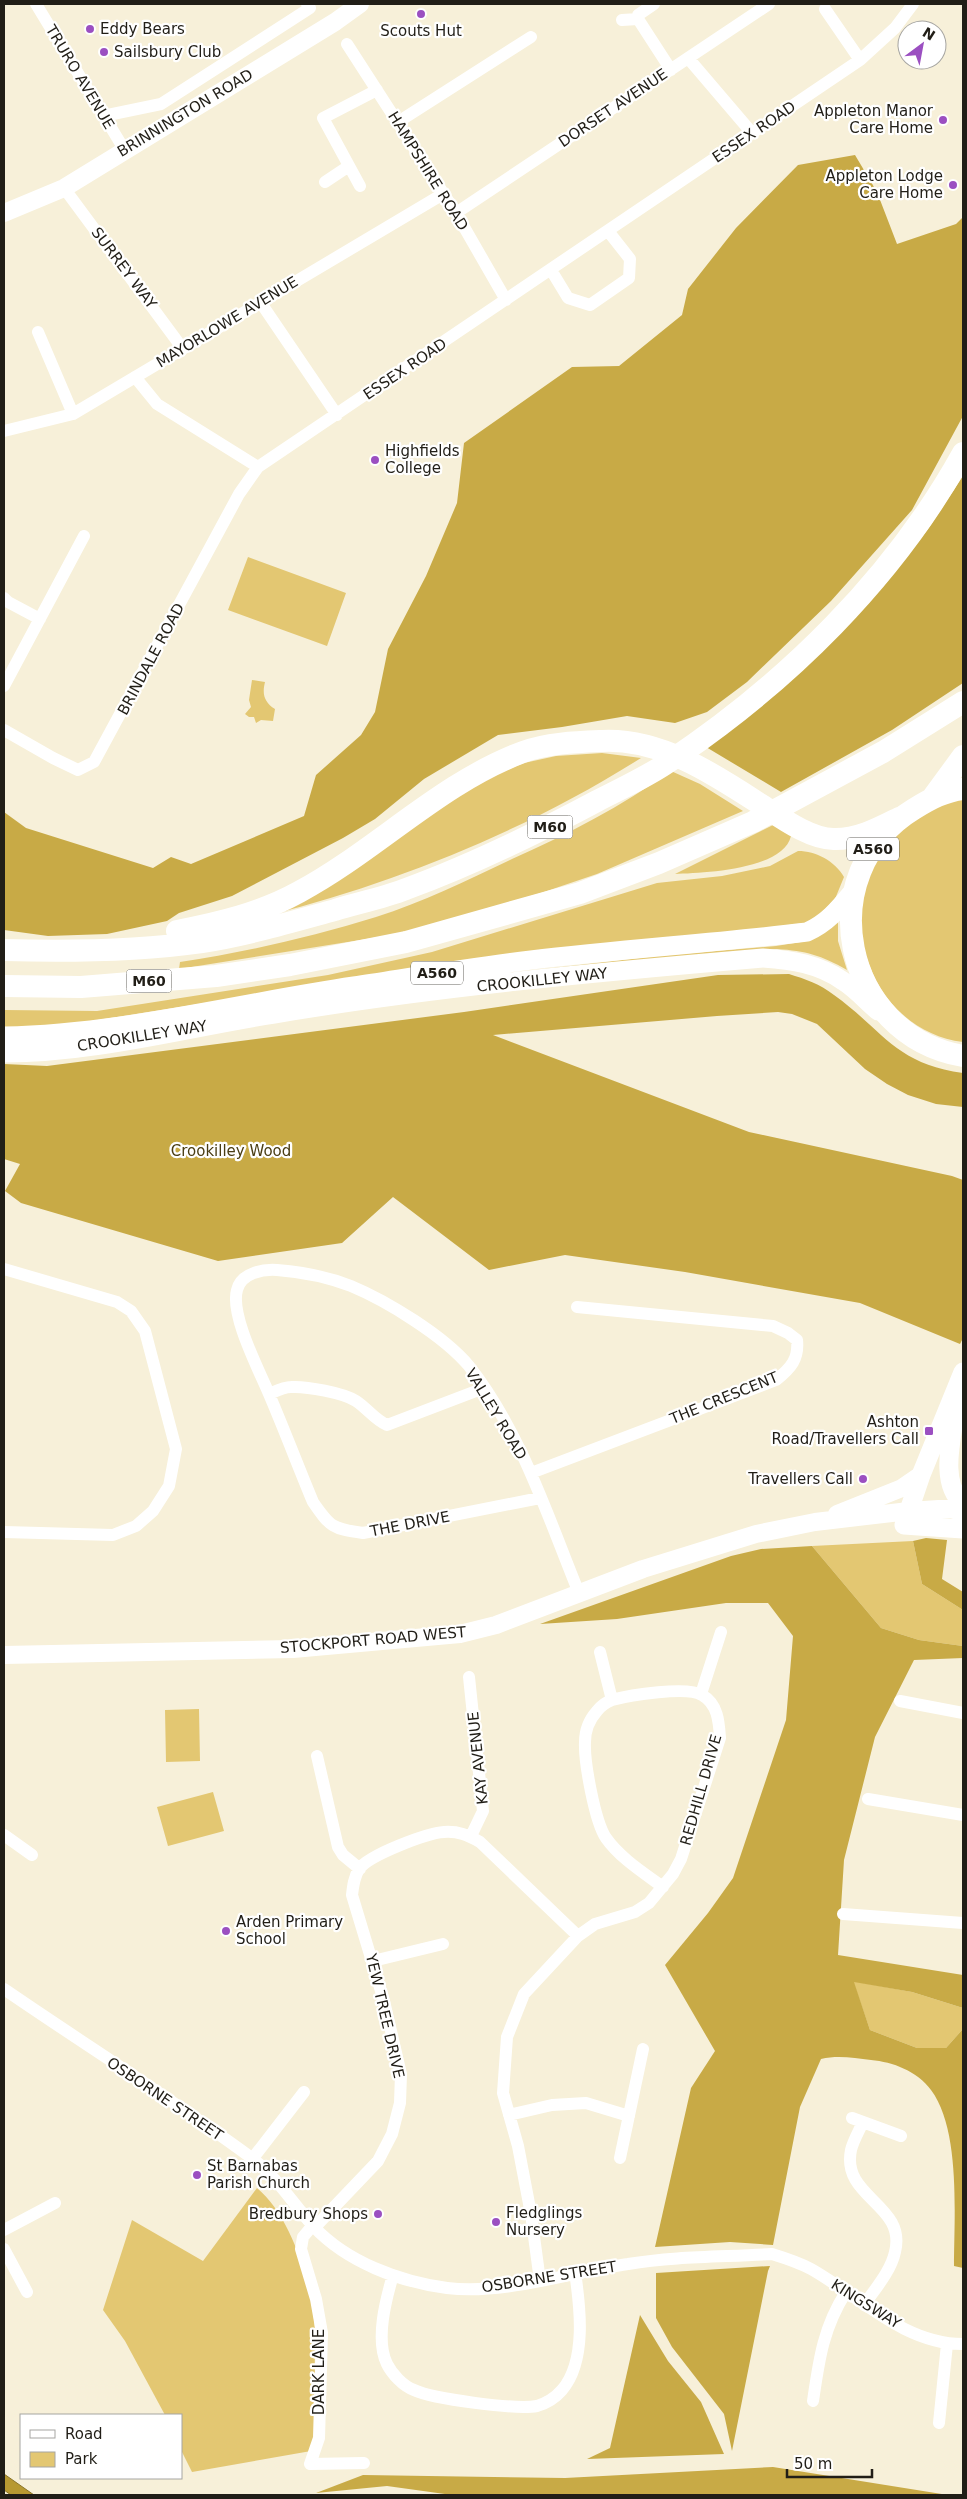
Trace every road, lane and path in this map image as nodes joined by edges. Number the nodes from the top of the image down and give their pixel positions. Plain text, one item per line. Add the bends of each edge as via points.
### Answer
1 (36, 4) edge
2 (360, 4) edge
3 (654, 4) edge
4 (769, 4) edge
5 (913, 4) edge
6 (308, 6) edge
7 (825, 9) dead end
8 (638, 19) junction
9 (622, 20) dead end
10 (531, 37) dead end
11 (347, 44) dead end
12 (688, 58) junction
13 (860, 60) junction
14 (671, 70) junction
15 (377, 90) junction
16 (103, 116) junction
17 (398, 122) junction
18 (752, 133) junction
19 (124, 150) junction
20 (349, 166) junction
21 (325, 182) dead end
22 (360, 186) dead end
23 (64, 188) junction
24 (443, 194) junction
25 (4, 213) edge
26 (456, 213) junction
27 (608, 231) junction
28 (551, 270) junction
29 (506, 300) junction
30 (261, 302) junction
31 (38, 332) dead end
32 (183, 349) junction
33 (135, 377) junction
34 (73, 414) junction
35 (337, 415) junction
36 (4, 431) edge
37 (963, 453) edge
38 (258, 467) junction
39 (84, 536) dead end
40 (4, 598) edge
41 (40, 619) junction
42 (4, 686) edge
43 (963, 702) edge
44 (4, 730) edge
45 (963, 756) edge
46 (963, 789) edge
47 (933, 797) junction
48 (899, 818) junction
49 (855, 888) junction
50 (118, 949) junction
51 (4, 950) edge
52 (4, 986) edge
53 (887, 1018) junction
54 (4, 1036) edge
55 (4, 1054) edge
56 (963, 1056) edge
57 (4, 1269) edge
58 (247, 1277) joint
59 (577, 1307) dead end
60 (961, 1376) edge
61 (484, 1388) junction
62 (269, 1394) junction
63 (955, 1414) junction
64 (531, 1473) junction
65 (921, 1475) junction
66 (540, 1498) junction
67 (963, 1502) edge
68 (963, 1513) edge
69 (913, 1518) junction
70 (815, 1522) junction
71 (963, 1529) edge
72 (4, 1532) edge
73 (579, 1593) junction
74 (721, 1632) dead end
75 (600, 1652) dead end
76 (4, 1655) edge
77 (469, 1677) dead end
78 (701, 1694) junction
79 (612, 1700) junction
80 (900, 1701) dead end
81 (963, 1713) edge
82 (318, 1756) dead end
83 (868, 1799) dead end
84 (963, 1815) edge
85 (4, 1835) edge
86 (471, 1836) junction
87 (32, 1855) dead end
88 (360, 1869) junction
89 (663, 1887) junction
90 (843, 1914) dead end
91 (963, 1923) edge
92 (578, 1936) junction
93 (443, 1944) dead end
94 (373, 1961) junction
95 (4, 1989) edge
96 (644, 2049) dead end
97 (304, 2092) dead end
98 (509, 2115) junction
99 (629, 2116) junction
100 (901, 2136) dead end
101 (252, 2158) junction
102 (620, 2158) dead end
103 (55, 2203) dead end
104 (314, 2226) junction
105 (4, 2230) edge
106 (4, 2248) edge
107 (772, 2254) joint
108 (575, 2272) junction
109 (392, 2275) junction
110 (540, 2281) junction
111 (27, 2292) dead end
112 (846, 2292) junction
113 (864, 2305) junction
114 (947, 2344) junction
115 (963, 2344) edge
116 (812, 2401) dead end
117 (939, 2423) dead end
118 (364, 2463) dead end

1 - 16 street, TRURO AVENUE
2 - 19 main road, BRINNINGTON ROAD
3 - 8 street via 638,15
4 - 12 street, DORSET AVENUE
5 - 13 street, ESSEX ROAD via 895,28
6 - 16 street via 161,104
7 - 13 street
8 - 9 street
8 - 14 street
10 - 17 street
11 - 15 street, HAMPSHIRE ROAD
12 - 14 street, DORSET AVENUE
12 - 18 street
13 - 18 street, ESSEX ROAD
14 - 26 street, DORSET AVENUE
15 - 17 street, HAMPSHIRE ROAD
15 - 20 street via 323,118
16 - 19 street, TRURO AVENUE
17 - 24 street, HAMPSHIRE ROAD
18 - 27 street, ESSEX ROAD
19 - 23 main road, BRINNINGTON ROAD
20 - 21 street
20 - 22 street
23 - 25 main road, BRINNINGTON ROAD
23 - 32 street, SURREY WAY
24 - 26 street, HAMPSHIRE ROAD
24 - 30 street, MAYORLOWE AVENUE
26 - 29 street, HAMPSHIRE ROAD
27 - 28 street, ESSEX ROAD
27 - 28 street via 630,259 628,278 590,304 568,298
28 - 29 street, ESSEX ROAD
29 - 35 street, ESSEX ROAD
30 - 32 street, MAYORLOWE AVENUE
30 - 35 street
31 - 34 street
32 - 33 street, MAYORLOWE AVENUE
33 - 34 street, MAYORLOWE AVENUE
33 - 38 street via 157,404
34 - 36 street, MAYORLOWE AVENUE
35 - 38 street, ESSEX ROAD
37 - 50 highway, M60 via 919,523 862,594 798,661 665,765 534,835 404,890 257,931 204,942
38 - 44 street, BRINDALE ROAD via 239,494 94,762 78,770
39 - 41 street
40 - 41 street
41 - 42 street
43 - 52 highway, M60 via 883,752 753,822 580,893 406,942 290,965 216,976 81,987
45 - 47 highway
46 - 47 highway, A560
47 - 48 highway, A560
48 - 49 highway, A560 via 878,840
48 - 50 highway, M60 via 860,836 834,840 797,829 700,767 675,755 606,740 568,743 525,751 473,776 299,893 253,913 138,938
49 - 53 highway, A560 via 851,919 855,956 864,980
49 - 54 main road, CROOKILLEY WAY / A560 via 836,913 807,932 533,960 278,997 146,1021 39,1036
50 - 51 highway, M60 via 81,952
53 - 55 main road, CROOKILLEY WAY / A560 via 830,972 790,960 762,958 406,995 138,1038
53 - 56 highway, A560 via 922,1043 943,1053
57 - 72 street via 117,1302 131,1311 144,1331 176,1449 169,1486 153,1511 136,1526 113,1535
58 - 61 street, VALLEY ROAD via 262,1269 300,1272 350,1286 390,1306 441,1340 468,1365
58 - 62 street, THE DRIVE via 237,1289 236,1304 248,1347
59 - 64 street, THE CRESCENT via 772,1326 788,1332 797,1340 798,1352 790,1369 776,1380
60 - 63 main road
60 - 65 main road
61 - 62 street via 387,1425 354,1400 313,1389 290,1386
61 - 64 street, VALLEY ROAD
62 - 66 street, THE DRIVE via 313,1502 326,1521 338,1530 363,1533
63 - 67 main road via 949,1472 955,1496
63 - 69 main road
64 - 66 street, VALLEY ROAD
65 - 69 main road
65 - 70 main road, STOCKPORT ROAD WEST via 902,1488
66 - 73 street
68 - 69 main road, STOCKPORT ROAD WEST via 952,1509
69 - 70 main road, STOCKPORT ROAD WEST
69 - 71 main road, STOCKPORT ROAD WEST
70 - 73 main road, STOCKPORT ROAD WEST via 711,1547
73 - 76 main road, STOCKPORT ROAD WEST via 496,1625 441,1637 294,1649
74 - 78 street
75 - 79 street
77 - 86 street, KAY AVENUE via 484,1811
78 - 79 street via 682,1691
78 - 89 street, REDHILL DRIVE via 716,1711 720,1738 681,1859
79 - 89 street via 596,1711 588,1725 585,1743 599,1826 631,1863
80 - 81 street
82 - 88 street via 338,1847
83 - 84 street
85 - 87 street
86 - 88 street via 455,1832 436,1833 375,1857
86 - 92 street
88 - 94 street, YEW TREE DRIVE via 352,1895
89 - 92 street, REDHILL DRIVE via 636,1912 595,1924
90 - 91 street
92 - 98 street, REDHILL DRIVE via 524,1994 507,2037 503,2093
93 - 94 street
94 - 104 street, YEW TREE DRIVE via 401,2074 397,2119 378,2161
95 - 101 street, OSBORNE STREET
96 - 99 street
97 - 101 street
98 - 99 street via 552,2105 586,2103
98 - 110 street, REDHILL DRIVE via 531,2214
99 - 102 street
100 - 113 street via 857,2120 851,2150 853,2179 890,2217 897,2239 892,2262
101 - 104 street, OSBORNE STREET
103 - 105 street
104 - 109 street, OSBORNE STREET via 348,2254
104 - 118 street, DARK LANE via 303,2237 301,2249 316,2298 322,2333 319,2438 310,2464
106 - 111 street
107 - 108 street, OSBORNE STREET via 640,2262
107 - 112 street, KINGSWAY via 812,2270
108 - 109 street via 580,2313 578,2348 572,2374 554,2399 537,2406 505,2406 433,2396 412,2390 398,2379 386,2363 383,2341 383,2317
108 - 110 street, OSBORNE STREET
109 - 110 street, OSBORNE STREET via 431,2285 466,2289 499,2288
112 - 113 street, KINGSWAY
112 - 116 street via 830,2319 824,2337
113 - 114 street, KINGSWAY via 908,2330
114 - 115 street, KINGSWAY
114 - 117 street

